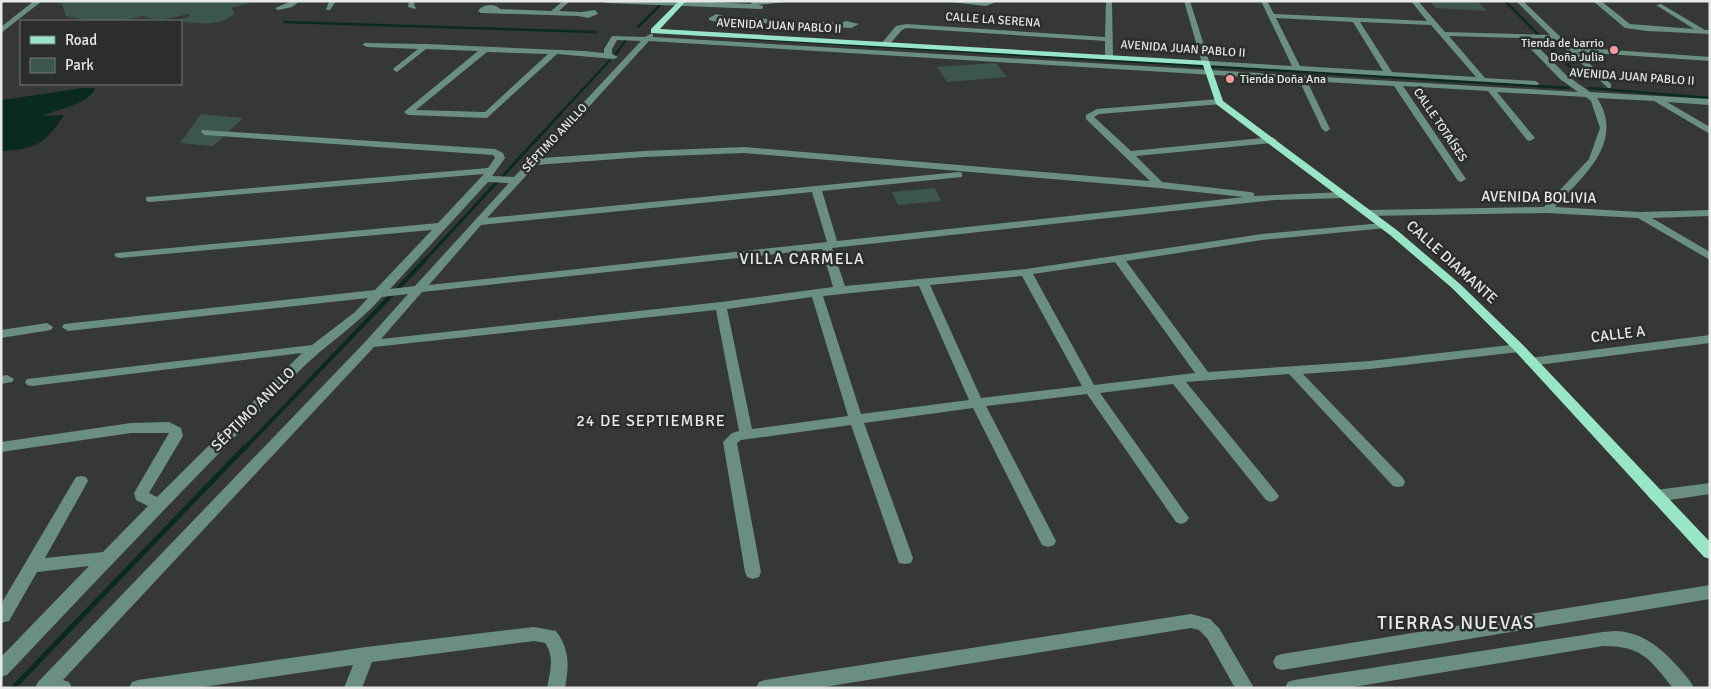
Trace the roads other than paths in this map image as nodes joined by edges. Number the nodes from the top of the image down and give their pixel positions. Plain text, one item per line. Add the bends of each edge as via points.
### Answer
1 (38, 1) edge
2 (297, 1) edge
3 (333, 1) edge
4 (567, 1) edge
5 (606, 1) edge
6 (651, 1) edge
7 (708, 1) edge
8 (793, 1) edge
9 (944, 1) edge
10 (995, 1) edge
11 (1109, 1) edge
12 (1187, 1) edge
13 (1264, 1) edge
14 (1414, 1) edge
15 (1519, 1) edge
16 (1596, 1) edge
17 (656, 2) edge
18 (667, 2) edge
19 (682, 2) edge
20 (762, 5) junction
21 (1659, 5) dead end
22 (278, 8) dead end
23 (328, 9) dead end
24 (495, 10) dead end
25 (553, 13) junction
26 (581, 14) dead end
27 (1271, 16) junction
28 (724, 19) dead end
29 (1354, 19) junction
30 (753, 22) junction
31 (1433, 23) junction
32 (844, 25) dead end
33 (1, 31) edge
34 (654, 31) junction
35 (1707, 32) edge
36 (1442, 34) junction
37 (1527, 36) junction
38 (1556, 37) junction
39 (615, 38) junction
40 (647, 39) junction
41 (1108, 39) junction
42 (367, 44) dead end
43 (885, 44) junction
44 (426, 46) junction
45 (486, 49) junction
46 (1569, 49) junction
47 (552, 54) junction
48 (607, 57) junction
49 (1109, 57) junction
50 (630, 58) junction
51 (1710, 59) edge
52 (1207, 67) junction
53 (1297, 69) junction
54 (396, 70) dead end
55 (1389, 74) junction
56 (1302, 78) junction
57 (1483, 80) junction
58 (1398, 84) junction
59 (1573, 85) junction
60 (1645, 89) dead end
61 (1491, 90) junction
62 (1586, 93) junction
63 (1710, 94) edge
64 (1653, 97) junction
65 (1219, 102) junction
66 (1710, 102) edge
67 (1326, 129) dead end
68 (1710, 131) edge
69 (205, 132) dead end
70 (1530, 138) dead end
71 (1272, 140) junction
72 (1129, 154) junction
73 (532, 162) junction
74 (991, 172) junction
75 (503, 177) junction
76 (1461, 179) dead end
77 (1159, 185) junction
78 (816, 189) junction
79 (1344, 195) junction
80 (1275, 198) junction
81 (150, 199) dead end
82 (1547, 210) junction
83 (1710, 213) edge
84 (1367, 214) junction
85 (1640, 215) junction
86 (478, 222) junction
87 (440, 226) junction
88 (1382, 226) junction
89 (830, 246) junction
90 (120, 255) dead end
91 (1710, 257) edge
92 (1118, 258) junction
93 (1026, 272) junction
94 (923, 282) junction
95 (419, 290) junction
96 (840, 290) junction
97 (391, 292) junction
98 (817, 294) junction
99 (721, 306) junction
100 (68, 326) dead end
101 (47, 327) dead end
102 (1, 334) edge
103 (1710, 339) edge
104 (370, 344) junction
105 (315, 348) junction
106 (1518, 348) junction
107 (1530, 362) junction
108 (1291, 369) junction
109 (1204, 376) junction
110 (1177, 380) junction
111 (32, 382) dead end
112 (1090, 389) junction
113 (977, 403) junction
114 (856, 419) junction
115 (746, 433) junction
116 (1, 447) edge
117 (82, 481) dead end
118 (1398, 482) dead end
119 (1710, 488) edge
120 (1272, 496) dead end
121 (1656, 496) junction
122 (159, 504) junction
123 (1181, 518) dead end
124 (1048, 541) dead end
125 (1710, 553) edge
126 (108, 558) junction
127 (905, 558) dead end
128 (32, 566) junction
129 (753, 572) dead end
130 (1710, 592) edge
131 (2, 616) dead end
132 (366, 655) junction
133 (1282, 662) dead end
134 (2, 668) edge
135 (51, 687) edge
136 (138, 688) edge
137 (353, 688) edge
138 (556, 688) edge
139 (765, 688) edge
140 (1245, 688) edge
141 (1294, 688) edge
142 (1685, 688) edge

1 - 33 street
2 - 22 street
3 - 23 street
4 - 25 street
5 - 6 street
6 - 17 street
7 - 20 street
8 - 20 street
9 - 10 street via 986,4
11 - 41 street
12 - 52 street
13 - 27 street
14 - 31 street
15 - 38 street
16 - 35 street via 1628,26
17 - 18 street
18 - 19 street
19 - 20 street
19 - 34 main road, SÉPTIMO ANILLO
20 - 30 street
21 - 35 street
24 - 25 street
25 - 26 street
27 - 29 street
27 - 53 street
28 - 30 street
29 - 31 street
29 - 55 street
30 - 32 street
31 - 36 street
34 - 39 street via 624,30 619,31
34 - 40 street, SÉPTIMO ANILLO
34 - 43 main road, AVENIDA JUAN PABLO II
36 - 37 street
36 - 57 street
37 - 38 street
37 - 59 street
38 - 46 street
39 - 40 street
39 - 48 street
40 - 50 street, SÉPTIMO ANILLO
40 - 52 street
41 - 43 street, CALLE LA SERENA via 906,26 898,28
41 - 49 street
42 - 44 street
43 - 49 main road, AVENIDA JUAN PABLO II
44 - 45 street
44 - 54 street
45 - 47 street
45 - 47 street via 408,112 487,115
46 - 51 street
46 - 59 street, AVENIDA JUAN PABLO II via 1613,86
47 - 48 street
48 - 50 street
49 - 52 main road, AVENIDA JUAN PABLO II
50 - 73 street, SÉPTIMO ANILLO
52 - 53 street, AVENIDA JUAN PABLO II
52 - 56 street
52 - 65 main road
53 - 55 street, AVENIDA JUAN PABLO II
55 - 57 street, AVENIDA JUAN PABLO II
56 - 58 street
56 - 67 street
57 - 59 street, AVENIDA JUAN PABLO II
58 - 61 street
58 - 76 street, CALLE TOTAÍSES
59 - 62 street
60 - 63 street, AVENIDA JUAN PABLO II
61 - 62 street
61 - 70 street
62 - 64 street
62 - 82 street via 1595,100 1604,128 1594,160
64 - 66 street
64 - 68 street
65 - 71 main road, CALLE DIAMANTE
65 - 72 street via 1091,114 1089,117
69 - 75 street, SÉPTIMO ANILLO via 495,152 500,155
71 - 72 street
71 - 79 main road, CALLE DIAMANTE
72 - 77 street
73 - 74 street via 744,150
73 - 75 street, SÉPTIMO ANILLO
74 - 77 street
74 - 78 street
75 - 81 street
75 - 86 street, SÉPTIMO ANILLO
75 - 87 street, SÉPTIMO ANILLO via 485,179
77 - 80 street
78 - 86 street
78 - 89 street
79 - 80 street
79 - 84 main road, CALLE DIAMANTE
80 - 89 street
82 - 84 street, AVENIDA BOLIVIA
82 - 85 street, AVENIDA BOLIVIA
83 - 85 street, AVENIDA BOLIVIA
84 - 88 main road, CALLE DIAMANTE
85 - 91 street
86 - 95 street, SÉPTIMO ANILLO
87 - 90 street
87 - 97 street, SÉPTIMO ANILLO
88 - 92 street via 1262,237
88 - 106 main road, CALLE DIAMANTE via 1450,280
89 - 95 street
89 - 96 street
92 - 93 street
92 - 109 street
93 - 94 street
93 - 112 street
94 - 96 street
94 - 113 street
95 - 97 street
95 - 104 street, SÉPTIMO ANILLO
96 - 98 street
97 - 100 street
97 - 105 street, SÉPTIMO ANILLO
98 - 99 street
98 - 114 street
99 - 104 street
99 - 115 street
101 - 102 street
103 - 107 street, CALLE A
104 - 135 street, SÉPTIMO ANILLO
105 - 111 street
105 - 122 street, SÉPTIMO ANILLO
106 - 107 main road, CALLE DIAMANTE
106 - 108 street via 1370,365
107 - 121 main road, CALLE DIAMANTE
108 - 109 street
108 - 118 street
109 - 110 street
110 - 112 street
110 - 120 street
112 - 113 street
112 - 123 street
113 - 114 street
113 - 124 street
114 - 115 street
114 - 127 street
115 - 129 street via 730,442
116 - 122 street via 131,428 174,429 176,436 141,493 142,498
117 - 128 street
119 - 121 street
121 - 125 main road, CALLE DIAMANTE
122 - 126 street, SÉPTIMO ANILLO
126 - 128 street
126 - 134 street, SÉPTIMO ANILLO
128 - 131 street
130 - 133 street
132 - 136 street
132 - 137 street
132 - 138 street via 534,634 550,636 559,647 561,659
139 - 140 street via 1191,621 1204,624 1213,633
141 - 142 street via 1603,639 1636,642 1651,651

